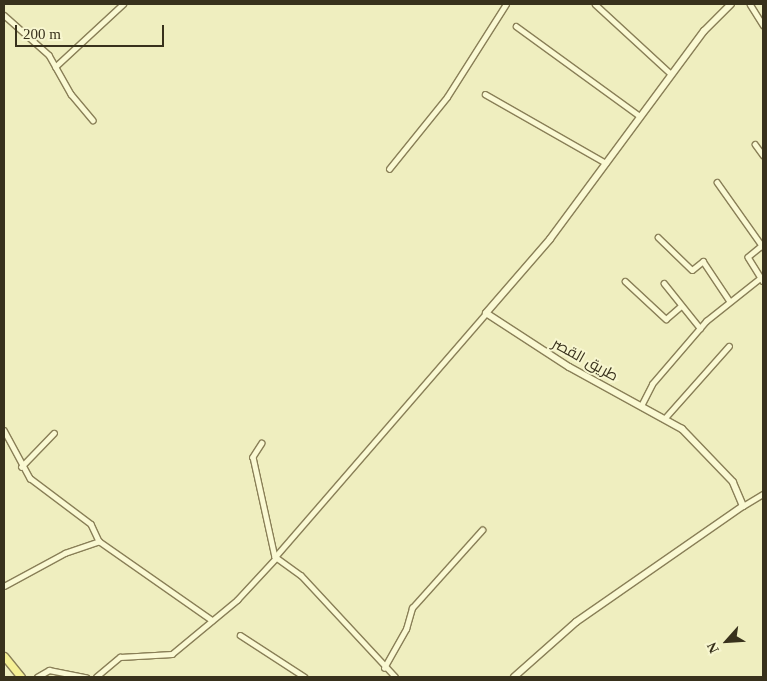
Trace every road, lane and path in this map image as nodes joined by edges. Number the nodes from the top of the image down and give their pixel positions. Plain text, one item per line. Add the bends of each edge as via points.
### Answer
1 (124, 4) edge
2 (506, 4) edge
3 (595, 4) edge
4 (731, 4) edge
5 (750, 4) edge
6 (4, 15) edge
7 (763, 25) edge
8 (516, 26) dead end
9 (55, 67) junction
10 (671, 74) junction
11 (485, 94) dead end
12 (640, 116) junction
13 (93, 120) dead end
14 (755, 144) dead end
15 (763, 155) edge
16 (606, 163) junction
17 (389, 169) dead end
18 (717, 182) dead end
19 (658, 237) dead end
20 (763, 246) edge
21 (761, 280) edge
22 (625, 281) dead end
23 (664, 283) dead end
24 (729, 300) junction
25 (681, 306) junction
26 (486, 312) junction
27 (700, 328) junction
28 (729, 346) dead end
29 (642, 404) junction
30 (665, 418) junction
31 (4, 430) edge
32 (54, 434) dead end
33 (262, 443) dead end
34 (21, 467) junction
35 (763, 494) edge
36 (744, 506) junction
37 (482, 530) dead end
38 (99, 541) junction
39 (275, 558) junction
40 (4, 586) edge
41 (212, 620) junction
42 (240, 635) dead end
43 (4, 656) edge
44 (384, 668) junction
45 (21, 677) edge
46 (38, 677) edge
47 (86, 677) edge
48 (96, 677) edge
49 (306, 677) edge
50 (395, 677) edge
51 (514, 677) edge

1 - 9 street
2 - 17 street via 447,97
3 - 10 street
4 - 10 street
5 - 7 street
6 - 9 street via 49,55
8 - 12 street
9 - 13 street via 85,114
10 - 12 street
11 - 16 street
12 - 16 street
14 - 15 street
16 - 26 street via 550,239
18 - 20 street
19 - 24 street via 692,270 703,261
20 - 21 street via 748,257
21 - 24 street
22 - 25 street via 666,319
23 - 25 street
24 - 27 street
25 - 27 street
26 - 29 street, طريق القصر via 569,367
26 - 39 street
27 - 29 street via 652,384
28 - 30 street
29 - 30 street, طريق القصر
30 - 36 street, طريق القصر via 682,429 733,482
31 - 34 street
32 - 34 street
33 - 39 street via 253,457
34 - 38 street via 91,524
35 - 36 street
36 - 51 street via 576,622
37 - 44 street via 412,608 406,630
38 - 40 street via 65,553
38 - 41 street
39 - 41 street
39 - 44 street via 301,576
41 - 48 street via 169,655 120,657
42 - 49 street
43 - 45 main road
44 - 50 street
46 - 47 street via 49,670

